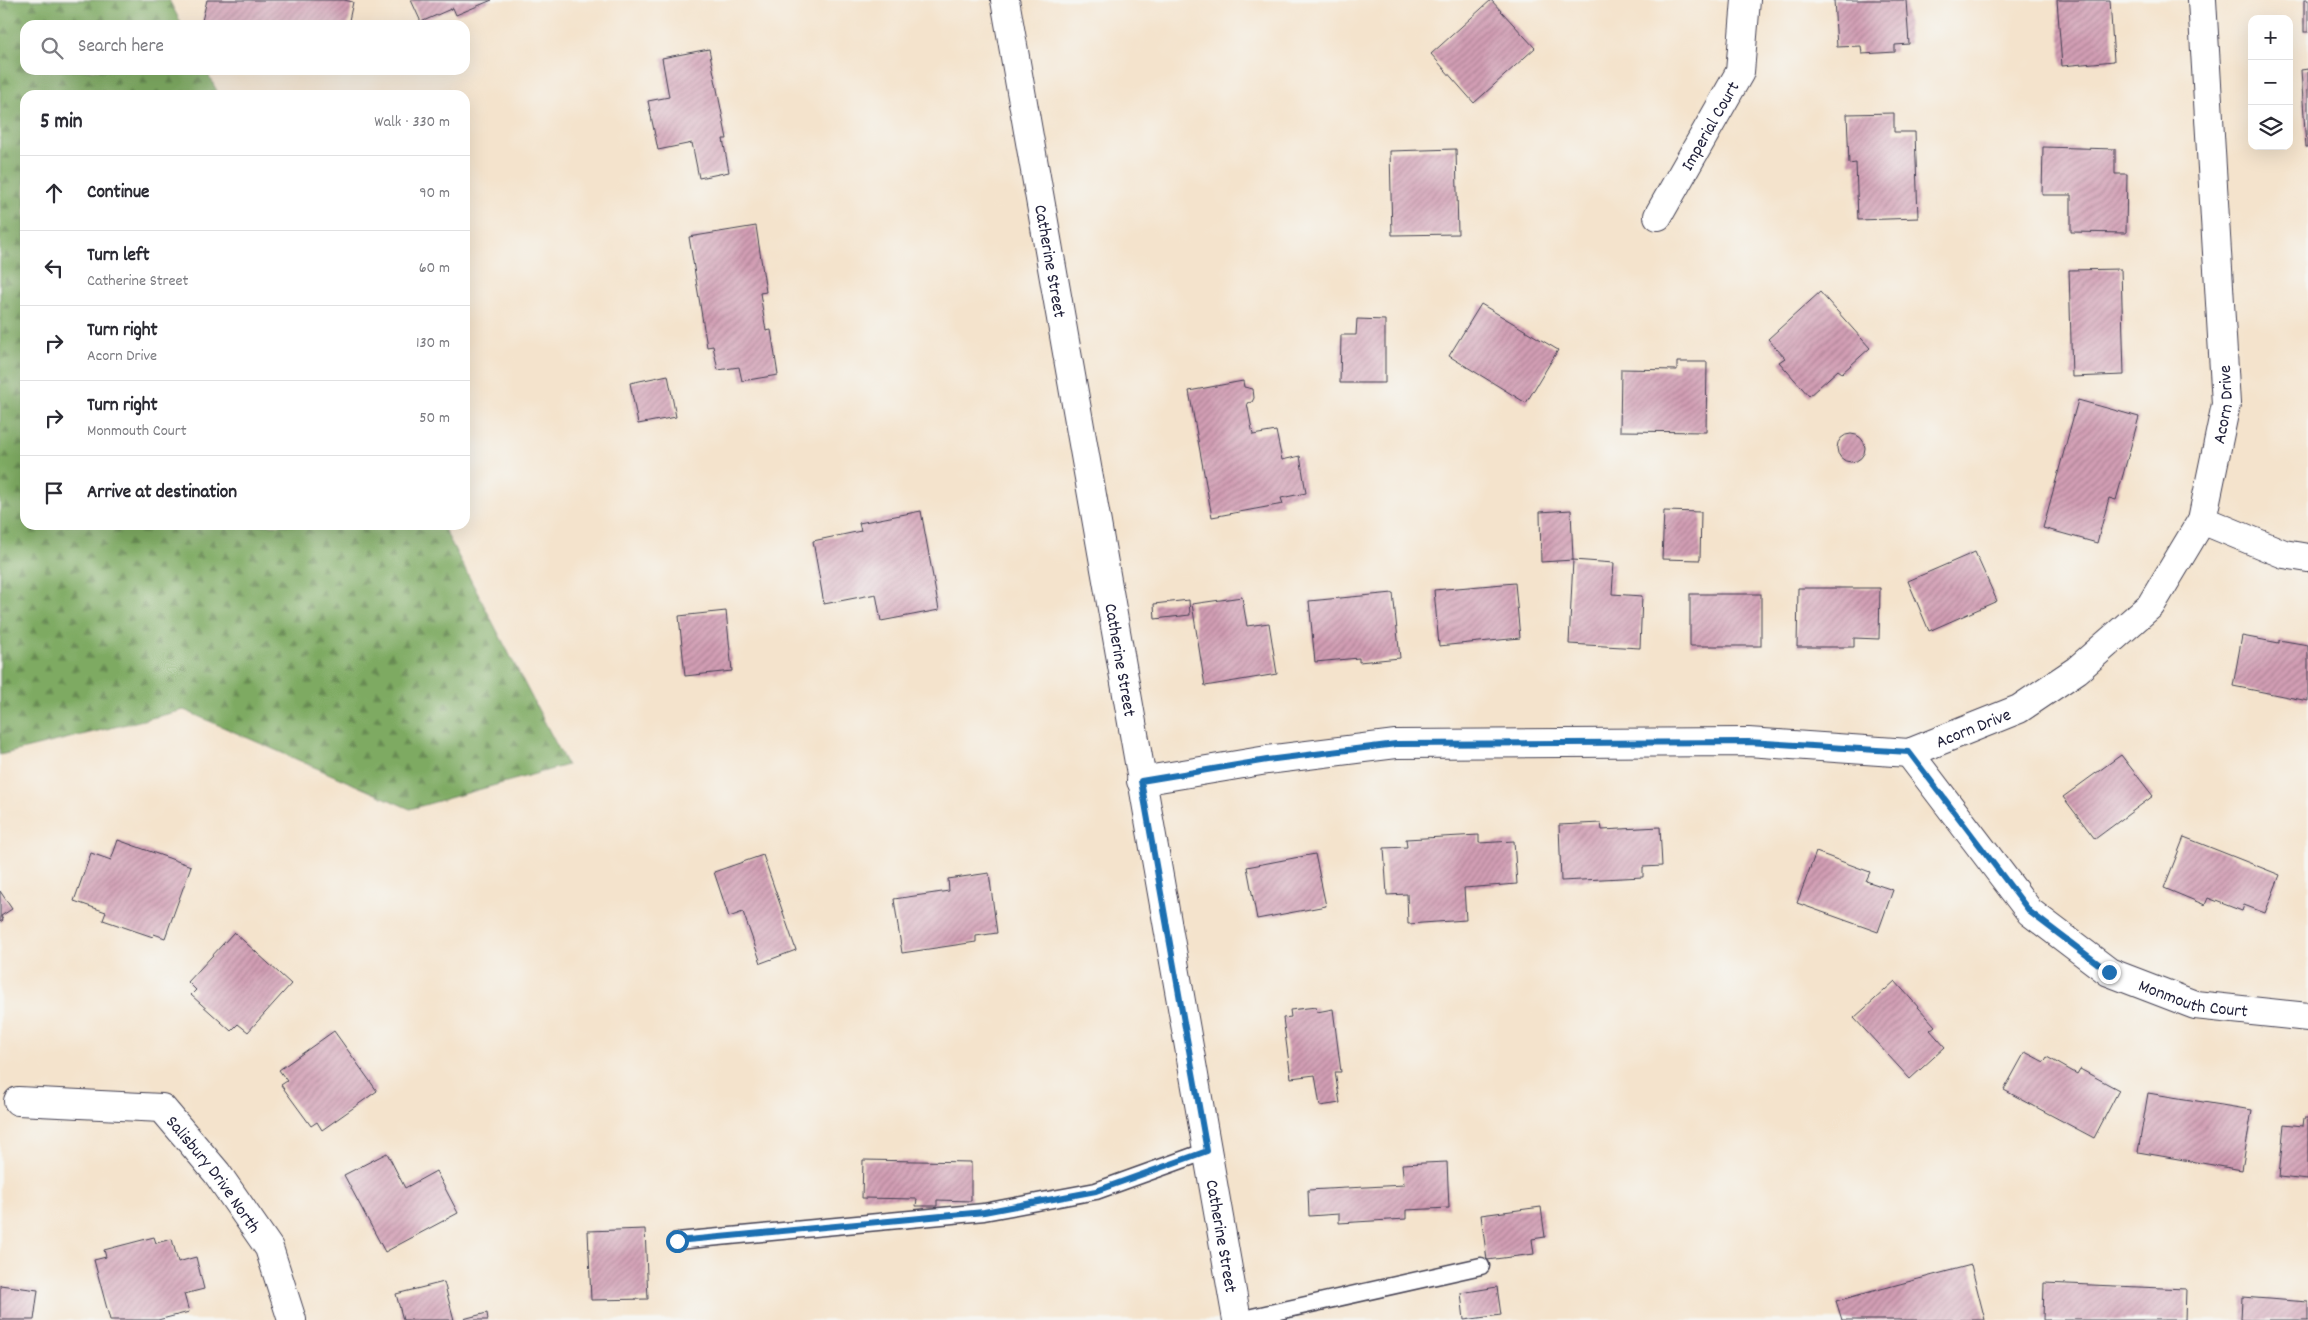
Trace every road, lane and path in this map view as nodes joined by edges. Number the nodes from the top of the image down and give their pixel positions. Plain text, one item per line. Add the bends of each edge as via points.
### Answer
1 (1005, 0) edge
2 (1746, 0) edge
3 (2202, 0) edge
4 (1658, 216) dead end
5 (2202, 520) junction
6 (2308, 558) edge
7 (1909, 752) junction
8 (1141, 781) junction
9 (2308, 1017) edge
10 (18, 1101) dead end
11 (1207, 1151) junction
12 (677, 1241) dead end
13 (1481, 1266) dead end
14 (292, 1320) edge
15 (1238, 1320) edge

1 - 8 street, Catherine Street
2 - 4 street, Imperial Court via 1740,72
3 - 5 street, Acorn Drive via 2226,404
5 - 6 street via 2284,554
5 - 7 street, Acorn Drive via 2151,605 2076,670 2018,709
7 - 8 street, Acorn Drive via 1748,742 1396,744 1267,760
7 - 9 street, Monmouth Court via 2030,912 2109,972 2195,1005
8 - 11 street, Catherine Street
10 - 14 street, Salisbury Drive North via 162,1108 217,1173 268,1248
11 - 12 lane via 1096,1191 984,1212
11 - 15 street, Catherine Street
13 - 15 lane

